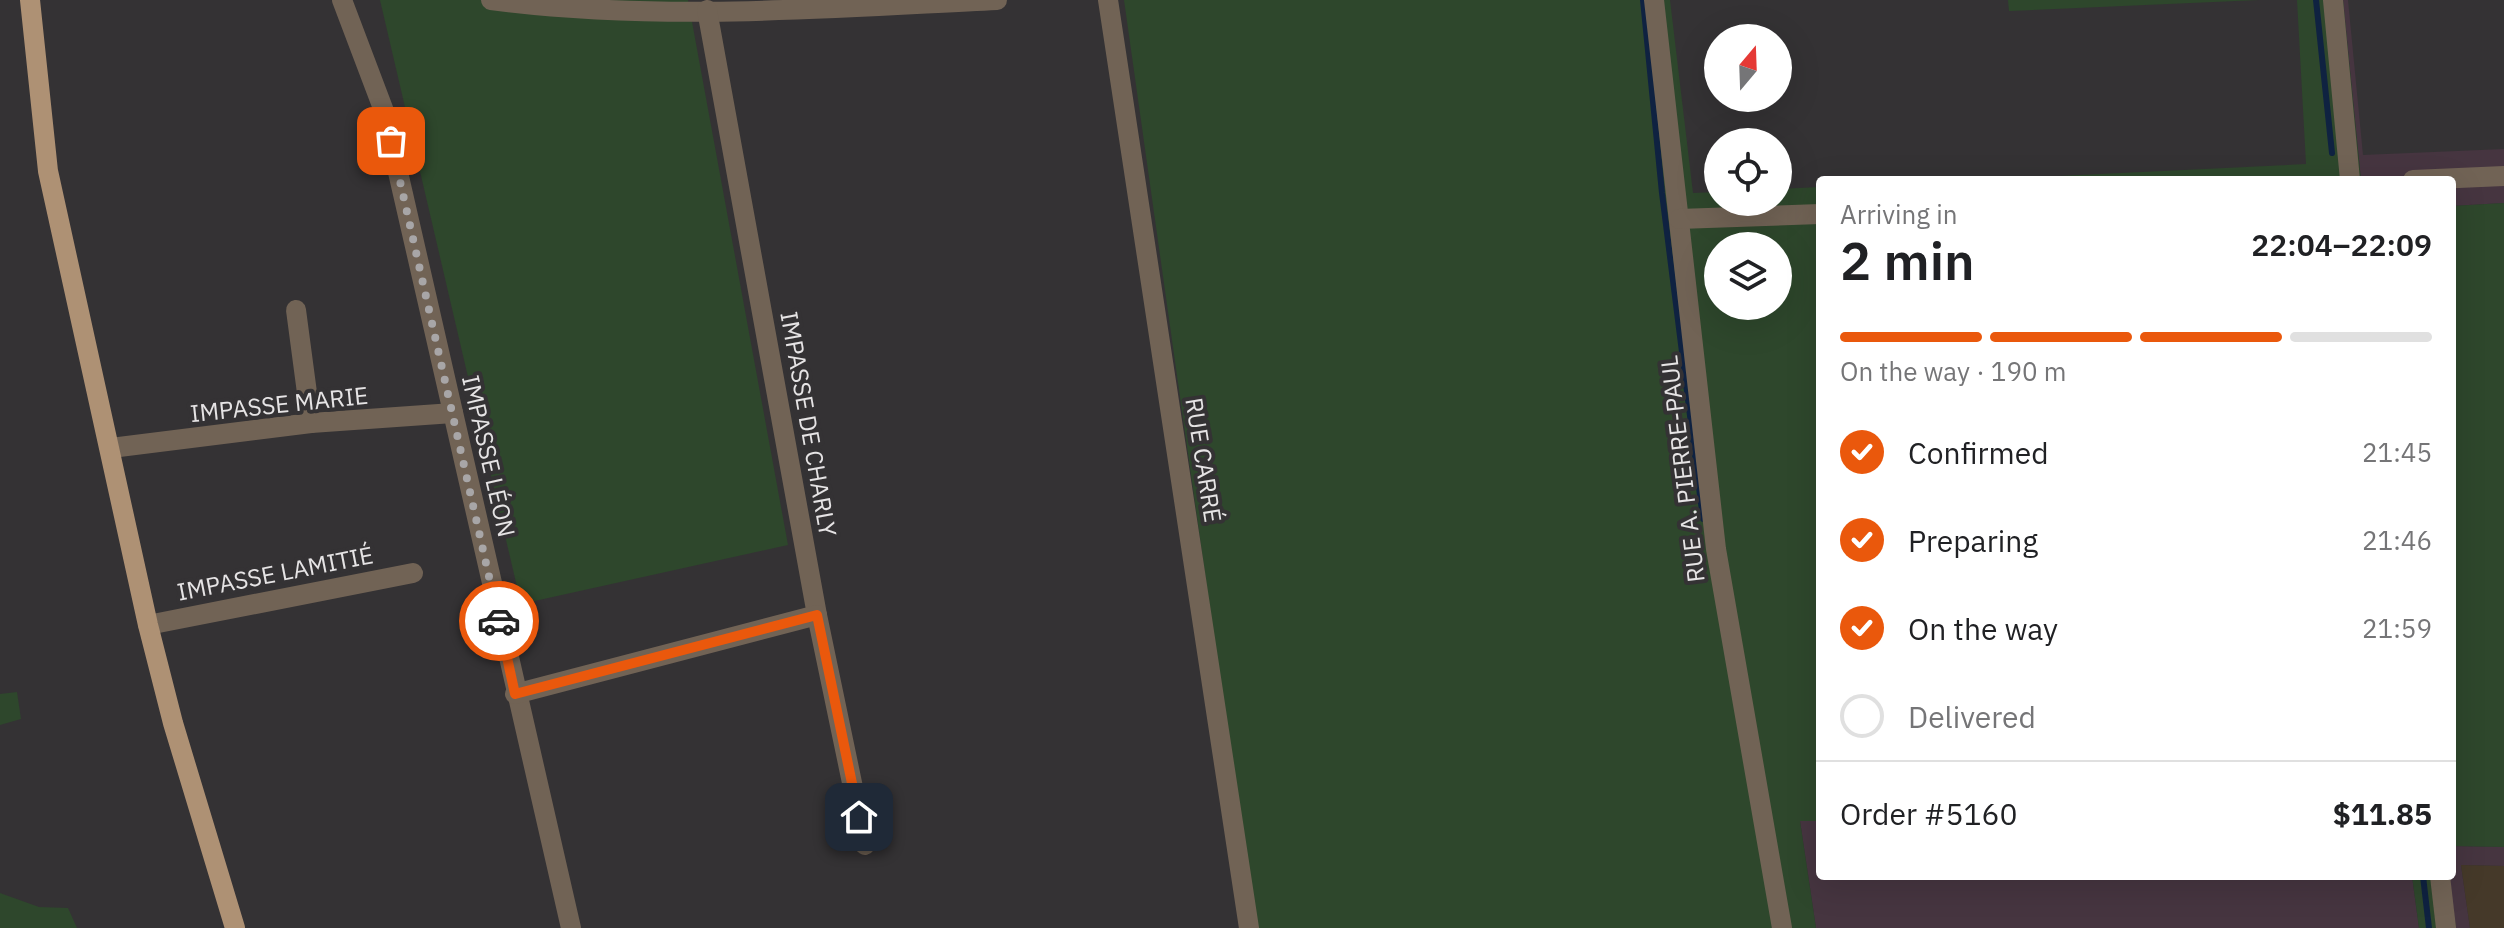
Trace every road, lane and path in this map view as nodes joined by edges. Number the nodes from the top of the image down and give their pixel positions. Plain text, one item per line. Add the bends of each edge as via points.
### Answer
1 (30, 0) edge
2 (342, 0) edge
3 (491, 0) edge
4 (997, 0) edge
5 (1108, 0) edge
6 (1654, 0) edge
7 (2333, 0) edge
8 (707, 10) junction
9 (2350, 176) edge
10 (2504, 176) edge
11 (2456, 178) edge
12 (1816, 214) edge
13 (1679, 219) junction
14 (296, 310) dead end
15 (453, 413) junction
16 (311, 423) junction
17 (111, 448) junction
18 (413, 573) dead end
19 (817, 615) junction
20 (148, 625) junction
21 (515, 694) junction
22 (865, 845) dead end
23 (2440, 880) edge
24 (235, 928) edge
25 (571, 928) edge
26 (1249, 928) edge
27 (1782, 928) edge
28 (2446, 928) edge

1 - 17 main road via 48,171
2 - 15 street, IMPASSE LÉON via 384,111
3 - 8 street via 550,8
4 - 8 street via 822,12
5 - 26 street, RUE CARRÉ
6 - 13 street, RUE A. PIERRE-PAUL
7 - 9 street
8 - 19 street, IMPASSE DE CHARLY
10 - 11 street
12 - 13 street
13 - 27 street, RUE A. PIERRE-PAUL via 1716,549
14 - 16 street
15 - 16 street, IMPASSE MARIE
15 - 21 street, IMPASSE LÉON
16 - 17 street, IMPASSE MARIE
17 - 20 main road
18 - 20 street, IMPASSE LAMITIÉ
19 - 21 street
19 - 22 street, IMPASSE DE CHARLY
20 - 24 main road
21 - 25 street, IMPASSE LÉON
23 - 28 street

